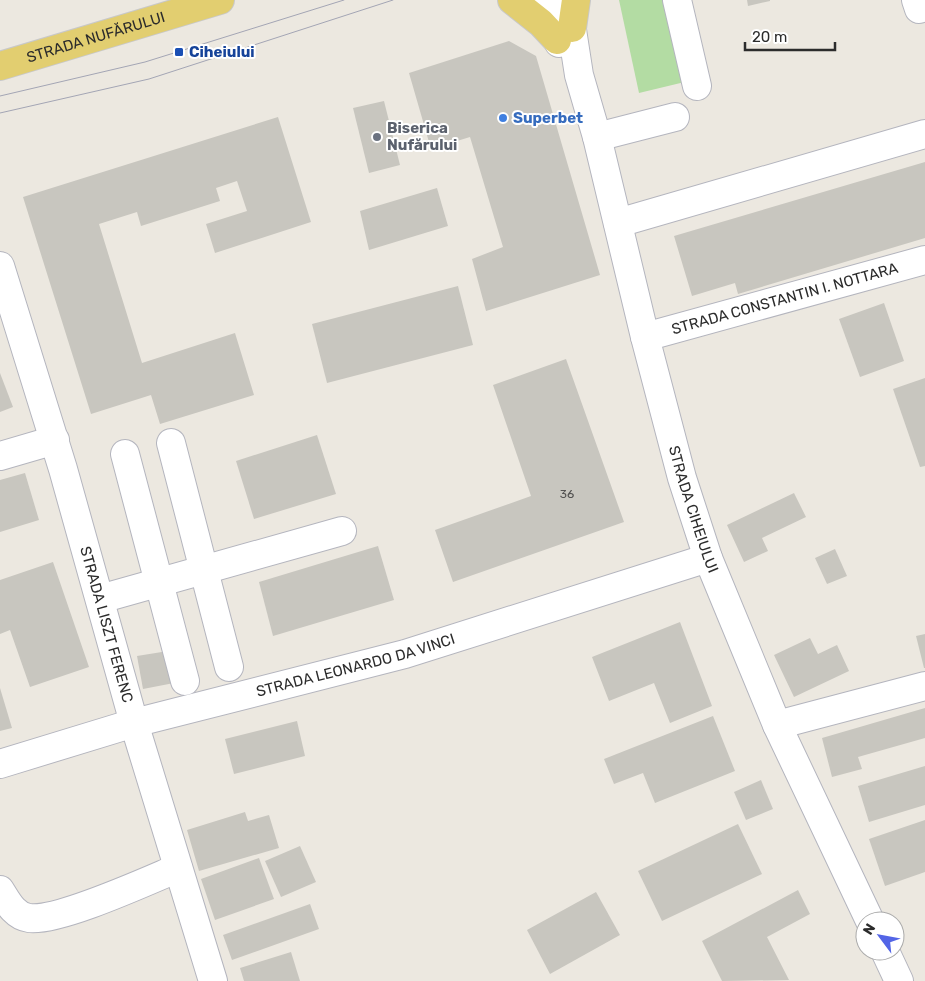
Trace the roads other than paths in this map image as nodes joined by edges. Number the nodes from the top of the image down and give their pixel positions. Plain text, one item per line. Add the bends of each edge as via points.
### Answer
1 (220, 0) edge
2 (512, 0) edge
3 (542, 0) edge
4 (568, 0) edge
5 (576, 0) edge
6 (677, 0) edge
7 (565, 34) junction
8 (0, 66) edge
9 (697, 86) dead end
10 (675, 117) dead end
11 (925, 134) edge
12 (597, 137) junction
13 (618, 223) junction
14 (925, 260) edge
15 (0, 266) edge
16 (645, 337) junction
17 (55, 440) junction
18 (171, 443) dead end
19 (125, 454) dead end
20 (0, 456) edge
21 (342, 531) dead end
22 (708, 558) junction
23 (204, 570) junction
24 (158, 582) junction
25 (100, 599) junction
26 (228, 667) dead end
27 (185, 681) dead end
28 (925, 686) edge
29 (134, 723) junction
30 (777, 725) junction
31 (0, 764) edge
32 (178, 868) junction
33 (0, 890) edge
34 (865, 911) edge
35 (889, 961) edge
36 (213, 981) edge
37 (899, 981) edge

1 - 8 main road, STRADA NUFĂRULUI
2 - 7 main road via 541,23
3 - 7 street, STRADA CIHEIULUI
4 - 7 street, STRADA CIHEIULUI
5 - 7 main road
6 - 9 street
7 - 12 street, STRADA CIHEIULUI
10 - 12 street
11 - 13 street
12 - 13 street, STRADA CIHEIULUI
13 - 16 street, STRADA CIHEIULUI
14 - 16 street, STRADA CONSTANTIN I. NOTTARA
15 - 17 street, STRADA LISZT FERENC
16 - 22 street, STRADA CIHEIULUI via 682,478
17 - 20 street
17 - 25 street, STRADA LISZT FERENC
18 - 23 street
19 - 24 street
21 - 23 street
22 - 29 street, STRADA LEONARDO DA VINCI via 405,654
22 - 30 street, STRADA CIHEIULUI
23 - 24 street
23 - 26 street
24 - 25 street
24 - 27 street
25 - 29 street, STRADA LISZT FERENC
28 - 30 street
29 - 31 street, STRADA LEONARDO DA VINCI
29 - 32 street, STRADA LISZT FERENC
30 - 34 street, STRADA CIHEIULUI
32 - 33 street via 62,914 28,918 12,910
32 - 36 street, STRADA LISZT FERENC
35 - 37 street

